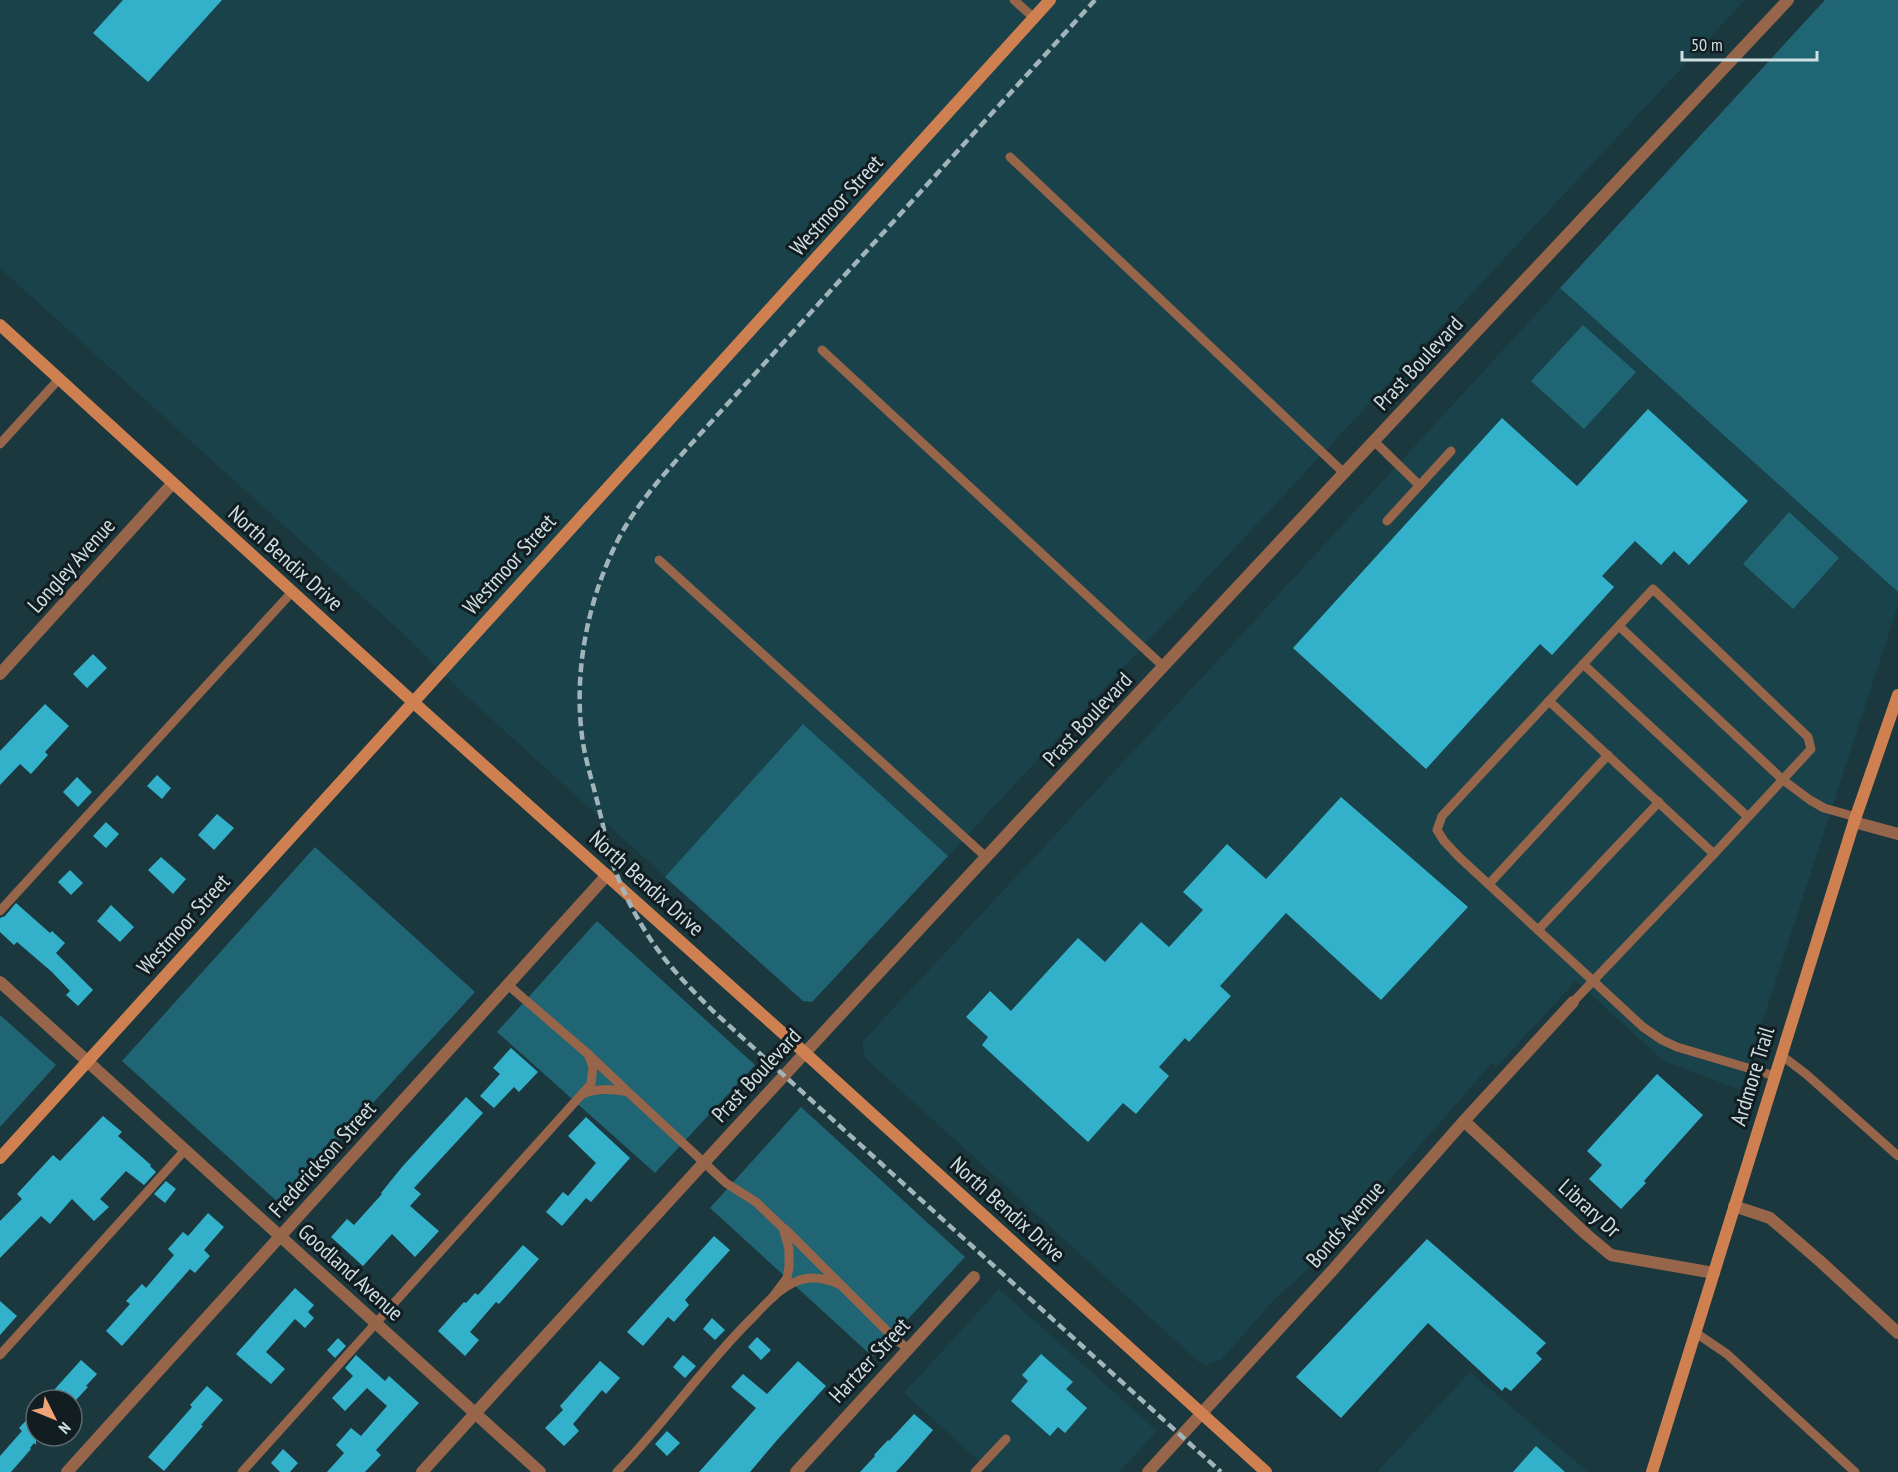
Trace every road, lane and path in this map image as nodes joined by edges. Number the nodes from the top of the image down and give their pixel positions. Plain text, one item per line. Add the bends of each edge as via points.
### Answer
1 (1014, 0) edge
2 (1050, 0) edge
3 (1788, 0) edge
4 (1034, 18) junction
5 (1010, 157) dead end
6 (0, 326) edge
7 (822, 350) dead end
8 (59, 379) junction
9 (1374, 441) junction
10 (0, 444) edge
11 (1451, 451) dead end
12 (1344, 473) junction
13 (173, 483) junction
14 (1419, 485) junction
15 (1387, 521) dead end
16 (659, 560) dead end
17 (292, 592) junction
18 (1619, 626) junction
19 (1583, 664) junction
20 (1164, 667) junction
21 (0, 674) edge
22 (1898, 695) edge
23 (1549, 701) junction
24 (413, 702) junction
25 (1608, 755) junction
26 (1783, 780) junction
27 (1659, 802) junction
28 (1748, 817) junction
29 (1855, 819) junction
30 (1898, 834) edge
31 (1714, 854) junction
32 (986, 857) junction
33 (607, 875) junction
34 (1489, 884) junction
35 (0, 911) edge
36 (1538, 930) junction
37 (1594, 981) junction
38 (0, 982) edge
39 (508, 985) junction
40 (1573, 1002) joint
41 (806, 1053) junction
42 (588, 1054) junction
43 (1781, 1055) junction
44 (86, 1061) junction
45 (1775, 1076) junction
46 (628, 1092) junction
47 (581, 1095) junction
48 (1464, 1121) junction
49 (185, 1150) junction
50 (1898, 1156) edge
51 (0, 1158) edge
52 (703, 1163) junction
53 (1734, 1206) junction
54 (783, 1228) junction
55 (281, 1236) junction
56 (1714, 1273) junction
57 (974, 1277) dead end
58 (839, 1284) junction
59 (772, 1298) junction
60 (375, 1322) junction
61 (1696, 1333) junction
62 (1898, 1333) edge
63 (908, 1349) junction
64 (0, 1355) edge
65 (1202, 1413) junction
66 (476, 1414) junction
67 (1006, 1439) dead end
68 (1655, 1470) edge
69 (67, 1472) edge
70 (242, 1472) edge
71 (422, 1472) edge
72 (540, 1472) edge
73 (616, 1472) edge
74 (796, 1472) edge
75 (975, 1472) edge
76 (1148, 1472) edge
77 (1266, 1472) edge
78 (1856, 1472) edge

1 - 4 lane
2 - 4 street, Westmoor Street
3 - 9 street, Prast Boulevard
4 - 24 street, Westmoor Street
5 - 12 lane
6 - 8 street, North Bendix Drive
7 - 20 lane
8 - 10 lane
8 - 13 street, North Bendix Drive
9 - 12 street, Prast Boulevard
9 - 14 lane
11 - 14 lane
12 - 20 street, Prast Boulevard
13 - 17 street, North Bendix Drive
13 - 21 street, Longley Avenue
14 - 15 lane
16 - 32 lane
17 - 24 street, North Bendix Drive
17 - 35 lane
18 - 19 lane
18 - 26 lane
18 - 26 lane via 1653,589 1808,736 1811,749
19 - 23 lane
19 - 28 lane
20 - 32 street, Prast Boulevard
22 - 29 street, Ardmore Trail
23 - 25 lane
23 - 34 lane via 1442,816 1437,830 1444,842
24 - 33 street, North Bendix Drive
24 - 44 street, Westmoor Street
25 - 27 lane
25 - 34 lane
26 - 28 lane
26 - 29 lane via 1824,808
27 - 31 lane
27 - 36 lane
28 - 31 lane
29 - 30 street
29 - 43 street, Ardmore Trail
31 - 37 lane
32 - 41 street, Prast Boulevard
33 - 39 street, Frederickson Street
33 - 41 street, North Bendix Drive
34 - 36 lane
36 - 37 lane
37 - 40 lane
37 - 45 lane via 1643,1028 1662,1040
38 - 44 street, Goodland Avenue
39 - 42 lane
39 - 55 street, Frederickson Street
40 - 48 street, Bonds Avenue
41 - 52 street, Prast Boulevard
41 - 65 street, North Bendix Drive
42 - 46 lane
42 - 47 lane via 594,1073 591,1084
43 - 45 street, Ardmore Trail
43 - 50 lane
44 - 49 street, Goodland Avenue
44 - 51 street, Westmoor Street
45 - 53 street, Ardmore Trail
46 - 47 lane via 593,1090
46 - 52 lane
47 - 60 lane
48 - 56 street, Library Dr via 1611,1255
48 - 65 street, Bonds Avenue
49 - 55 street, Goodland Avenue
49 - 64 lane
52 - 54 lane via 726,1184 756,1202
52 - 66 street, Prast Boulevard
53 - 56 street, Ardmore Trail
53 - 62 street via 1770,1218
54 - 58 lane
54 - 59 lane via 789,1267
55 - 60 street, Goodland Avenue
55 - 69 street, Frederickson Street
56 - 61 street, Ardmore Trail
57 - 63 street, Hartzer Street
58 - 59 lane via 809,1278 794,1282
58 - 63 lane
59 - 73 lane via 732,1338
60 - 66 street, Goodland Avenue
60 - 70 lane
61 - 68 street, Ardmore Trail
61 - 78 lane via 1727,1354
63 - 74 street, Hartzer Street
65 - 76 street, Bonds Avenue
65 - 77 street, North Bendix Drive
66 - 71 street, Prast Boulevard
66 - 72 street, Goodland Avenue
67 - 75 lane

